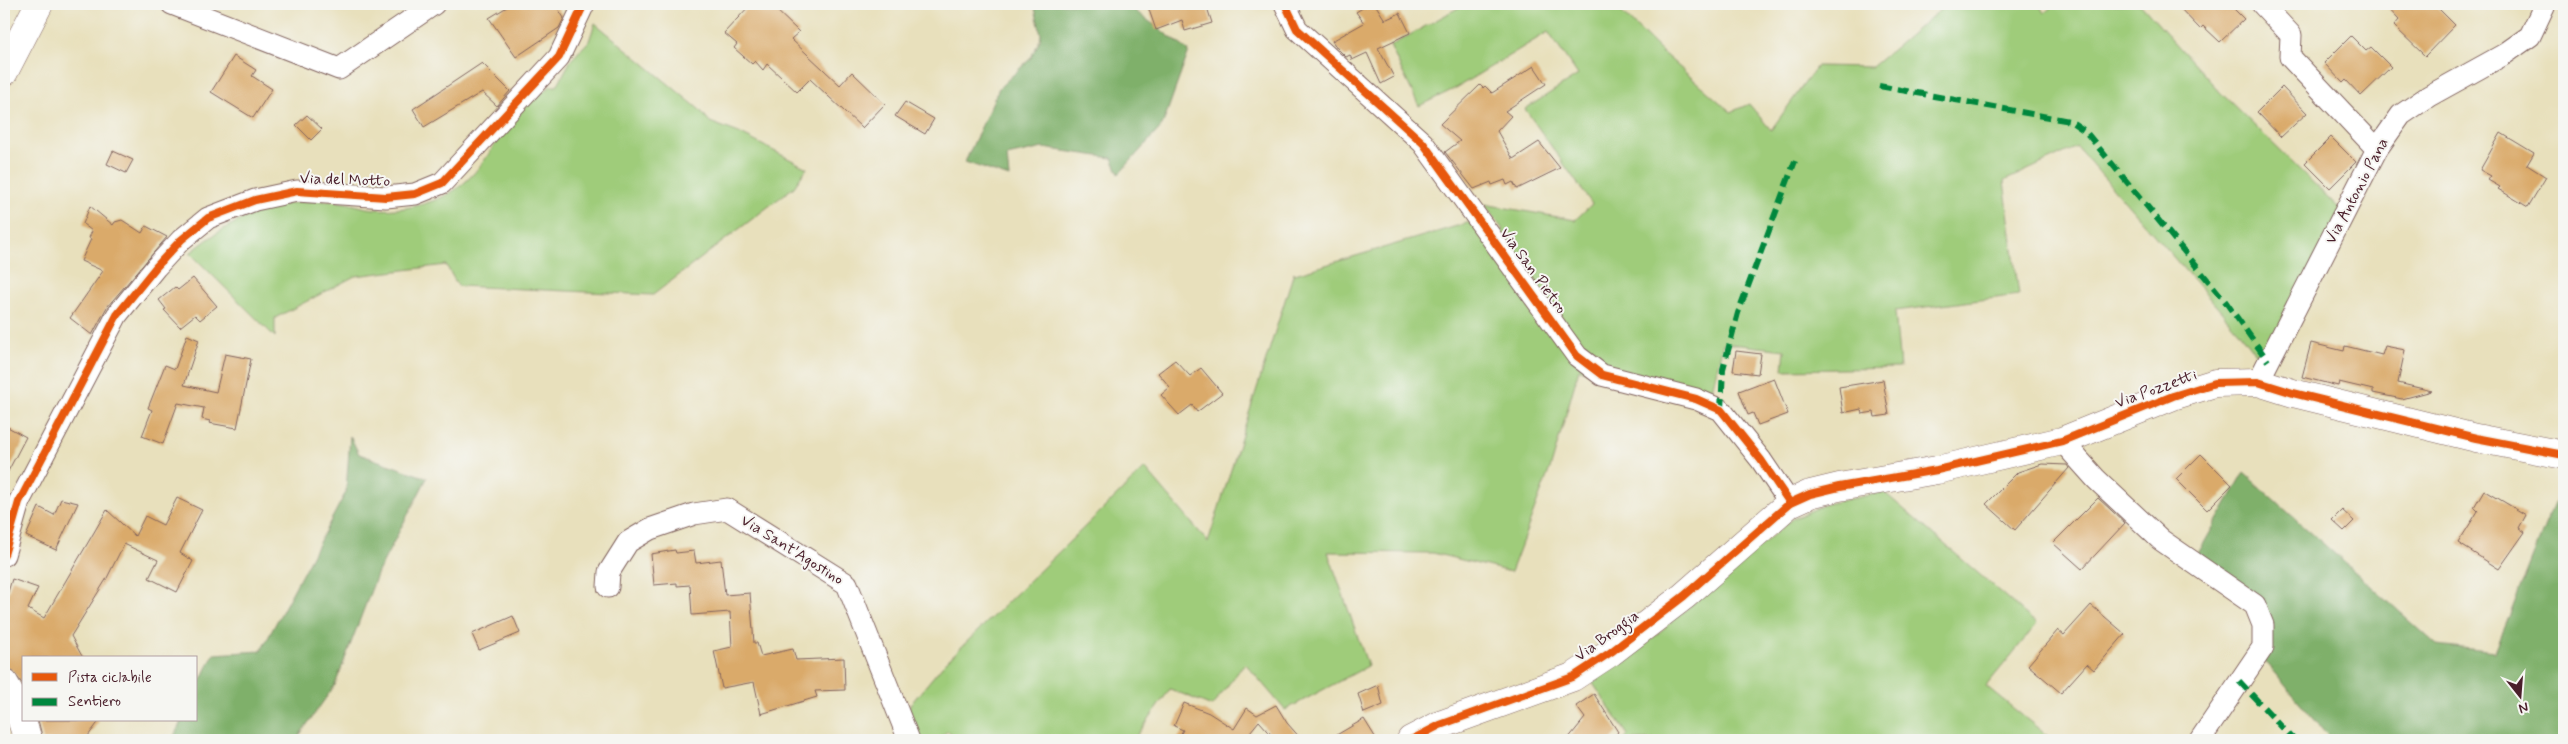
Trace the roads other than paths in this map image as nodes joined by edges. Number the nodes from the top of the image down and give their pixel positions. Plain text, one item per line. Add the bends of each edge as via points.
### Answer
1 (39, 4) edge
2 (172, 4) edge
3 (434, 4) edge
4 (584, 4) edge
5 (1286, 4) edge
6 (2262, 4) edge
7 (2545, 4) edge
8 (4, 72) edge
9 (2377, 149) junction
10 (2258, 382) junction
11 (2062, 441) junction
12 (2564, 455) edge
13 (1790, 503) junction
14 (4, 555) edge
15 (608, 587) dead end
16 (4, 683) edge
17 (22, 721) edge
18 (22, 722) edge
19 (28, 740) edge
20 (909, 740) edge
21 (1411, 740) edge
22 (2200, 740) edge

1 - 8 street
2 - 3 street via 339,69
4 - 14 street, Via del Motto via 559,57 442,183 415,194 386,197 297,191 255,200 208,218 181,240 117,315 19,502
5 - 13 street, Via San Pietro via 1297,29 1422,143 1577,356 1602,375 1696,399 1721,410
6 - 9 street via 2291,35 2290,57
7 - 9 street, Via Antonio Pana via 2530,36 2503,56 2401,115
9 - 10 street, Via Antonio Pana
10 - 11 street, Via Pozzetti via 2215,382
10 - 12 street, Via Pozzetti via 2476,438
11 - 13 street, Via Pozzetti via 1937,470 1838,487
11 - 22 street via 2096,479 2161,540 2255,605 2263,626 2263,647
13 - 21 street, Via Broggia via 1684,596 1573,677 1440,725
15 - 20 street, Via Sant'Agostino via 609,572 628,542 650,529 694,514 727,509 847,584
16 - 17 street
18 - 19 street

